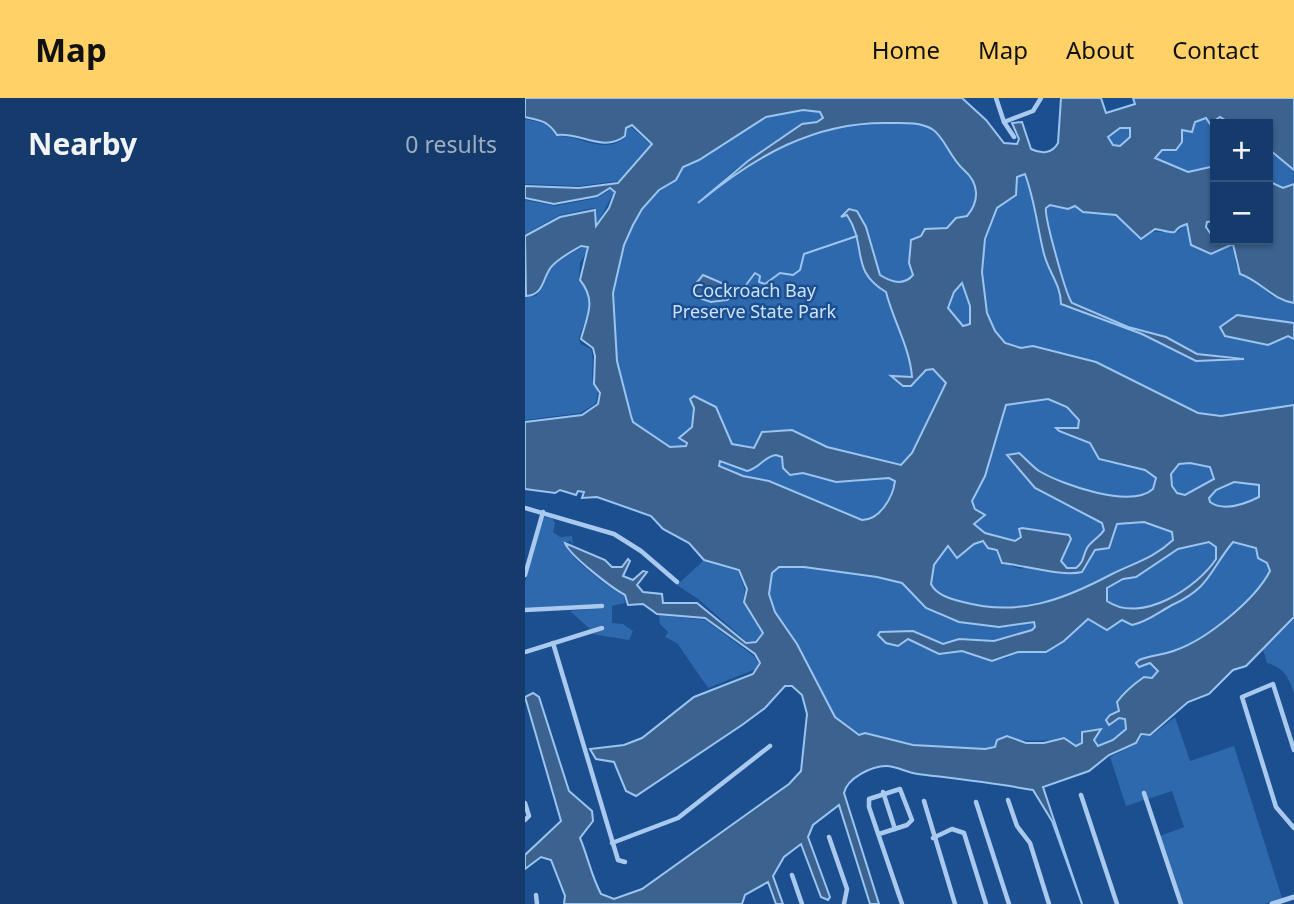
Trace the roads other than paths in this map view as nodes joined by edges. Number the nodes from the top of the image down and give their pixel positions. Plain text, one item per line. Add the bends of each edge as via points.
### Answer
1 (996, 98) edge
2 (1041, 98) edge
3 (1004, 122) junction
4 (1014, 137) dead end
5 (525, 508) edge
6 (543, 513) junction
7 (525, 575) edge
8 (677, 582) dead end
9 (601, 606) dead end
10 (525, 610) edge
11 (602, 628) dead end
12 (553, 643) junction
13 (525, 652) edge
14 (770, 746) dead end
15 (1294, 750) edge
16 (883, 792) junction
17 (1144, 793) dead end
18 (1081, 795) dead end
19 (1008, 800) dead end
20 (924, 801) dead end
21 (976, 802) dead end
22 (525, 803) edge
23 (527, 818) edge
24 (1294, 828) edge
25 (895, 829) junction
26 (879, 834) junction
27 (829, 837) dead end
28 (933, 838) junction
29 (612, 843) junction
30 (625, 862) dead end
31 (792, 875) dead end
32 (535, 895) dead end
33 (1294, 897) edge
34 (537, 904) edge
35 (802, 904) edge
36 (844, 904) edge
37 (902, 904) edge
38 (955, 904) edge
39 (986, 904) edge
40 (1009, 904) edge
41 (1049, 904) edge
42 (1117, 904) edge
43 (1181, 904) edge
44 (1272, 904) edge

1 - 3 street
2 - 3 street via 1033,111
3 - 4 street
5 - 6 street
6 - 7 street
6 - 8 street via 614,534
9 - 10 street
11 - 12 street
12 - 13 street
12 - 29 street
14 - 29 street via 678,818
15 - 24 street via 1273,684 1242,697 1276,807
16 - 25 street
16 - 25 street via 900,789 906,800 912,820
16 - 26 street via 869,799
17 - 43 street
18 - 42 street
19 - 41 street via 1017,826 1030,843
20 - 28 street
21 - 40 street
22 - 23 street
25 - 26 street
26 - 37 street
27 - 36 street via 847,889
28 - 38 street
28 - 39 street via 952,829 964,833
29 - 30 street via 618,860
31 - 35 street
32 - 34 street
33 - 44 street

